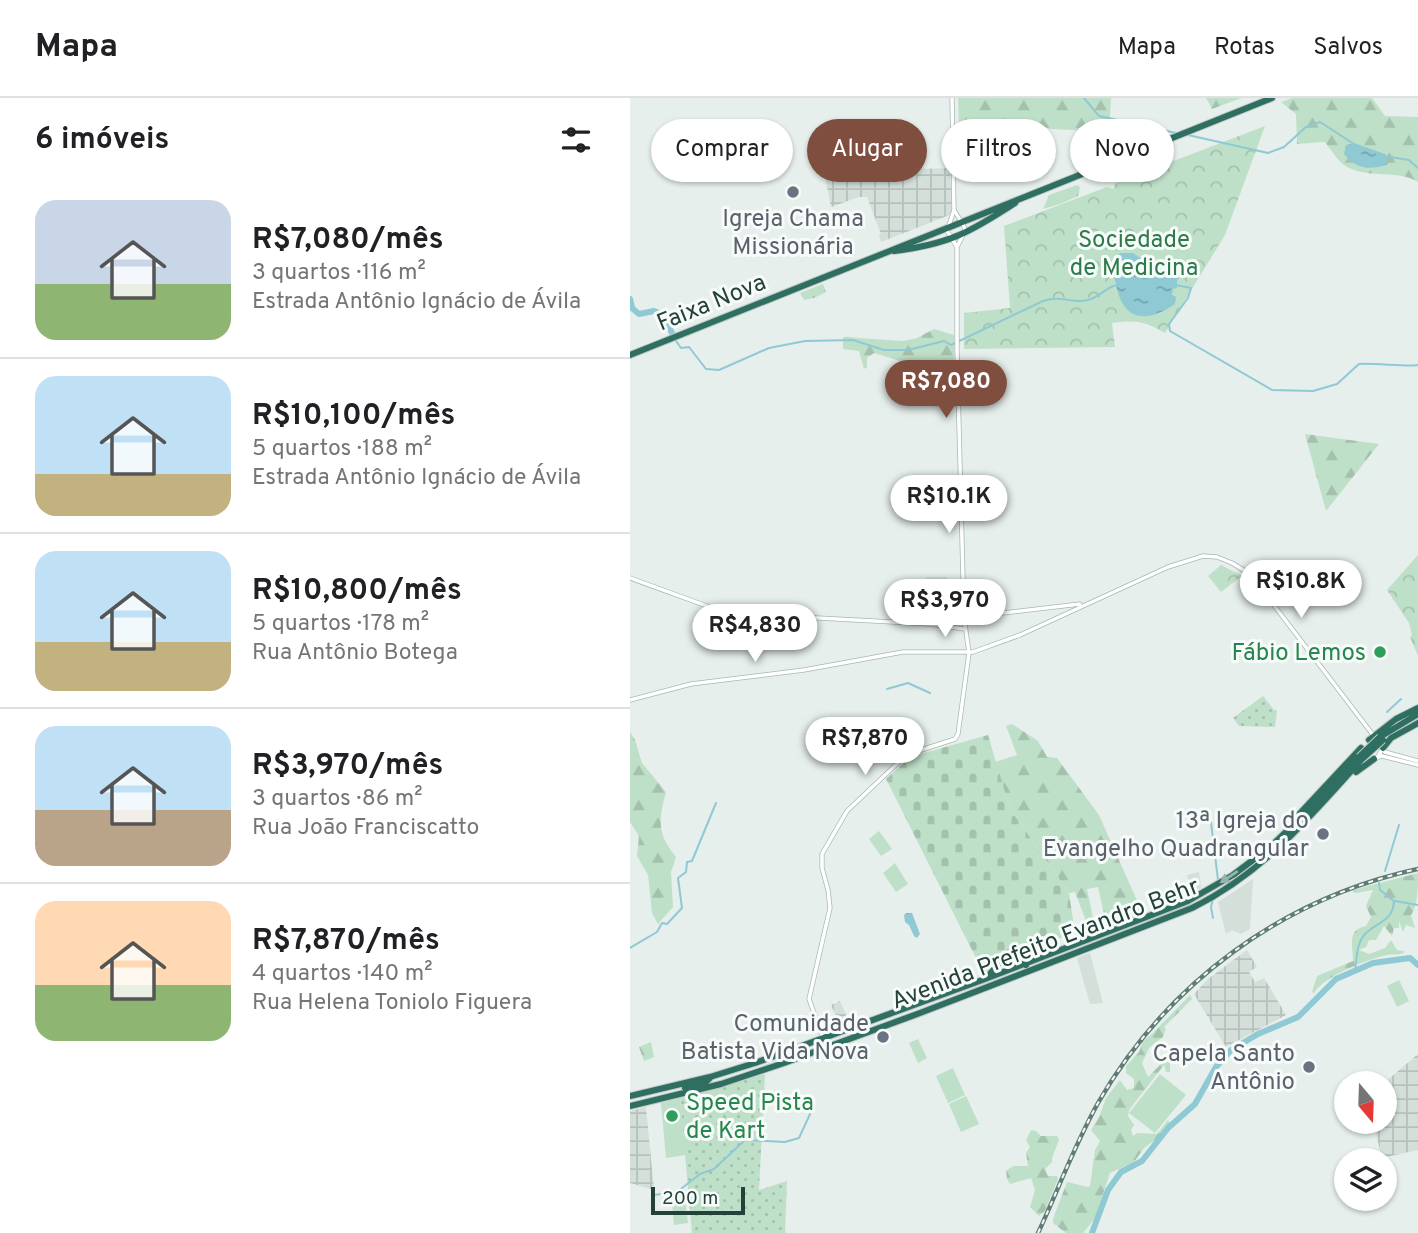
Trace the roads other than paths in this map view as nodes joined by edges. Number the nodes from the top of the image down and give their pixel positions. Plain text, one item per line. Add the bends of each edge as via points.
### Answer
1 (952, 98) edge
2 (1272, 98) edge
3 (1034, 193) junction
4 (954, 210) junction
5 (963, 220) junction
6 (948, 227) junction
7 (966, 234) junction
8 (951, 240) junction
9 (957, 247) junction
10 (885, 252) junction
11 (630, 355) edge
12 (630, 578) edge
13 (1085, 604) junction
14 (964, 617) junction
15 (930, 624) junction
16 (965, 629) junction
17 (970, 653) junction
18 (630, 700) edge
19 (1418, 708) edge
20 (1418, 718) edge
21 (1378, 740) junction
22 (1361, 748) junction
23 (1360, 758) junction
24 (1376, 758) junction
25 (1418, 763) edge
26 (1283, 835) junction
27 (1250, 874) junction
28 (1205, 892) junction
29 (1171, 917) junction
30 (1026, 963) junction
31 (985, 979) junction
32 (937, 1006) junction
33 (823, 1038) junction
34 (799, 1047) junction
35 (710, 1077) junction
36 (721, 1084) junction
37 (630, 1096) edge
38 (641, 1103) junction
39 (630, 1106) edge

1 - 4 street
2 - 3 highway, Faixa Nova
3 - 5 highway, Faixa Nova
3 - 7 highway, Faixa Nova
4 - 5 street
4 - 6 street
5 - 6 highway, Faixa Nova
5 - 7 street
6 - 8 street
6 - 10 highway, Faixa Nova
7 - 8 highway, Faixa Nova
7 - 9 street
8 - 9 street
8 - 10 highway, Faixa Nova
9 - 14 street
10 - 11 highway, Faixa Nova
12 - 15 street via 726,613
13 - 14 street
13 - 17 street
13 - 21 street via 1190,559 1206,556 1234,564 1250,574
14 - 15 street
14 - 16 street
15 - 16 street
16 - 17 street
17 - 18 street via 903,652 691,684
17 - 33 street via 957,737 902,759 847,811 825,847 821,860 830,908 809,999
19 - 21 highway via 1396,719
20 - 21 highway, Avenida Prefeito Evandro Behr
20 - 21 highway via 1391,738
21 - 22 street, Avenida Prefeito Evandro Behr
21 - 23 highway, Avenida Prefeito Evandro Behr, bridge
21 - 24 street
21 - 25 street via 1385,752
22 - 24 street via 1364,757
22 - 26 highway
23 - 26 highway, Avenida Prefeito Evandro Behr
23 - 27 highway, Avenida Prefeito Evandro Behr via 1297,831
24 - 25 street
24 - 27 highway via 1355,772 1290,842
26 -> 28 highway, Avenida Prefeito Evandro Behr via 1233,876
27 - 29 highway, Avenida Prefeito Evandro Behr via 1217,896
28 - 29 highway
28 - 30 highway, Avenida Prefeito Evandro Behr
29 - 32 highway, Avenida Prefeito Evandro Behr
30 - 31 highway, Avenida Prefeito Evandro Behr
30 - 31 highway via 1021,953 1011,952
30 - 32 highway via 1023,969 966,989
31 - 33 highway, Avenida Prefeito Evandro Behr
32 - 36 highway, Avenida Prefeito Evandro Behr
33 - 34 highway, Avenida Prefeito Evandro Behr
34 - 35 highway, Avenida Prefeito Evandro Behr
34 - 36 highway via 726,1077
35 - 37 highway, Avenida Prefeito Evandro Behr
35 - 38 highway via 709,1082
36 - 38 highway, Avenida Prefeito Evandro Behr
38 - 39 highway, Avenida Prefeito Evandro Behr

